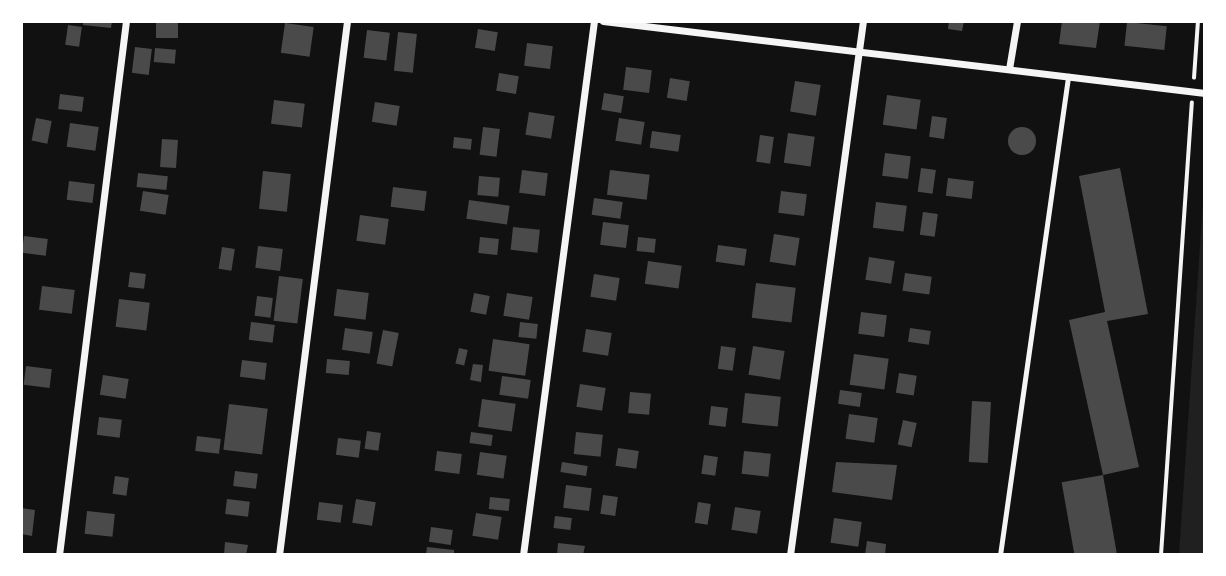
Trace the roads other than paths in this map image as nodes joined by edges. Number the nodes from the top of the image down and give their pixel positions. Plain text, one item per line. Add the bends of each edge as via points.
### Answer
1 (126, 21) edge
2 (347, 21) edge
3 (594, 21) edge
4 (603, 21) edge
5 (863, 21) edge
6 (1017, 21) edge
7 (859, 51) junction
8 (1009, 69) junction
9 (1068, 76) junction
10 (1205, 93) edge
11 (60, 555) edge
12 (279, 555) edge
13 (523, 555) edge
14 (790, 555) edge
15 (1000, 555) edge

1 - 11 street
2 - 12 street
3 - 13 street
4 - 7 street
5 - 7 street
6 - 8 street
7 - 8 street
7 - 14 street
8 - 9 street
9 - 10 street
9 - 15 lane

